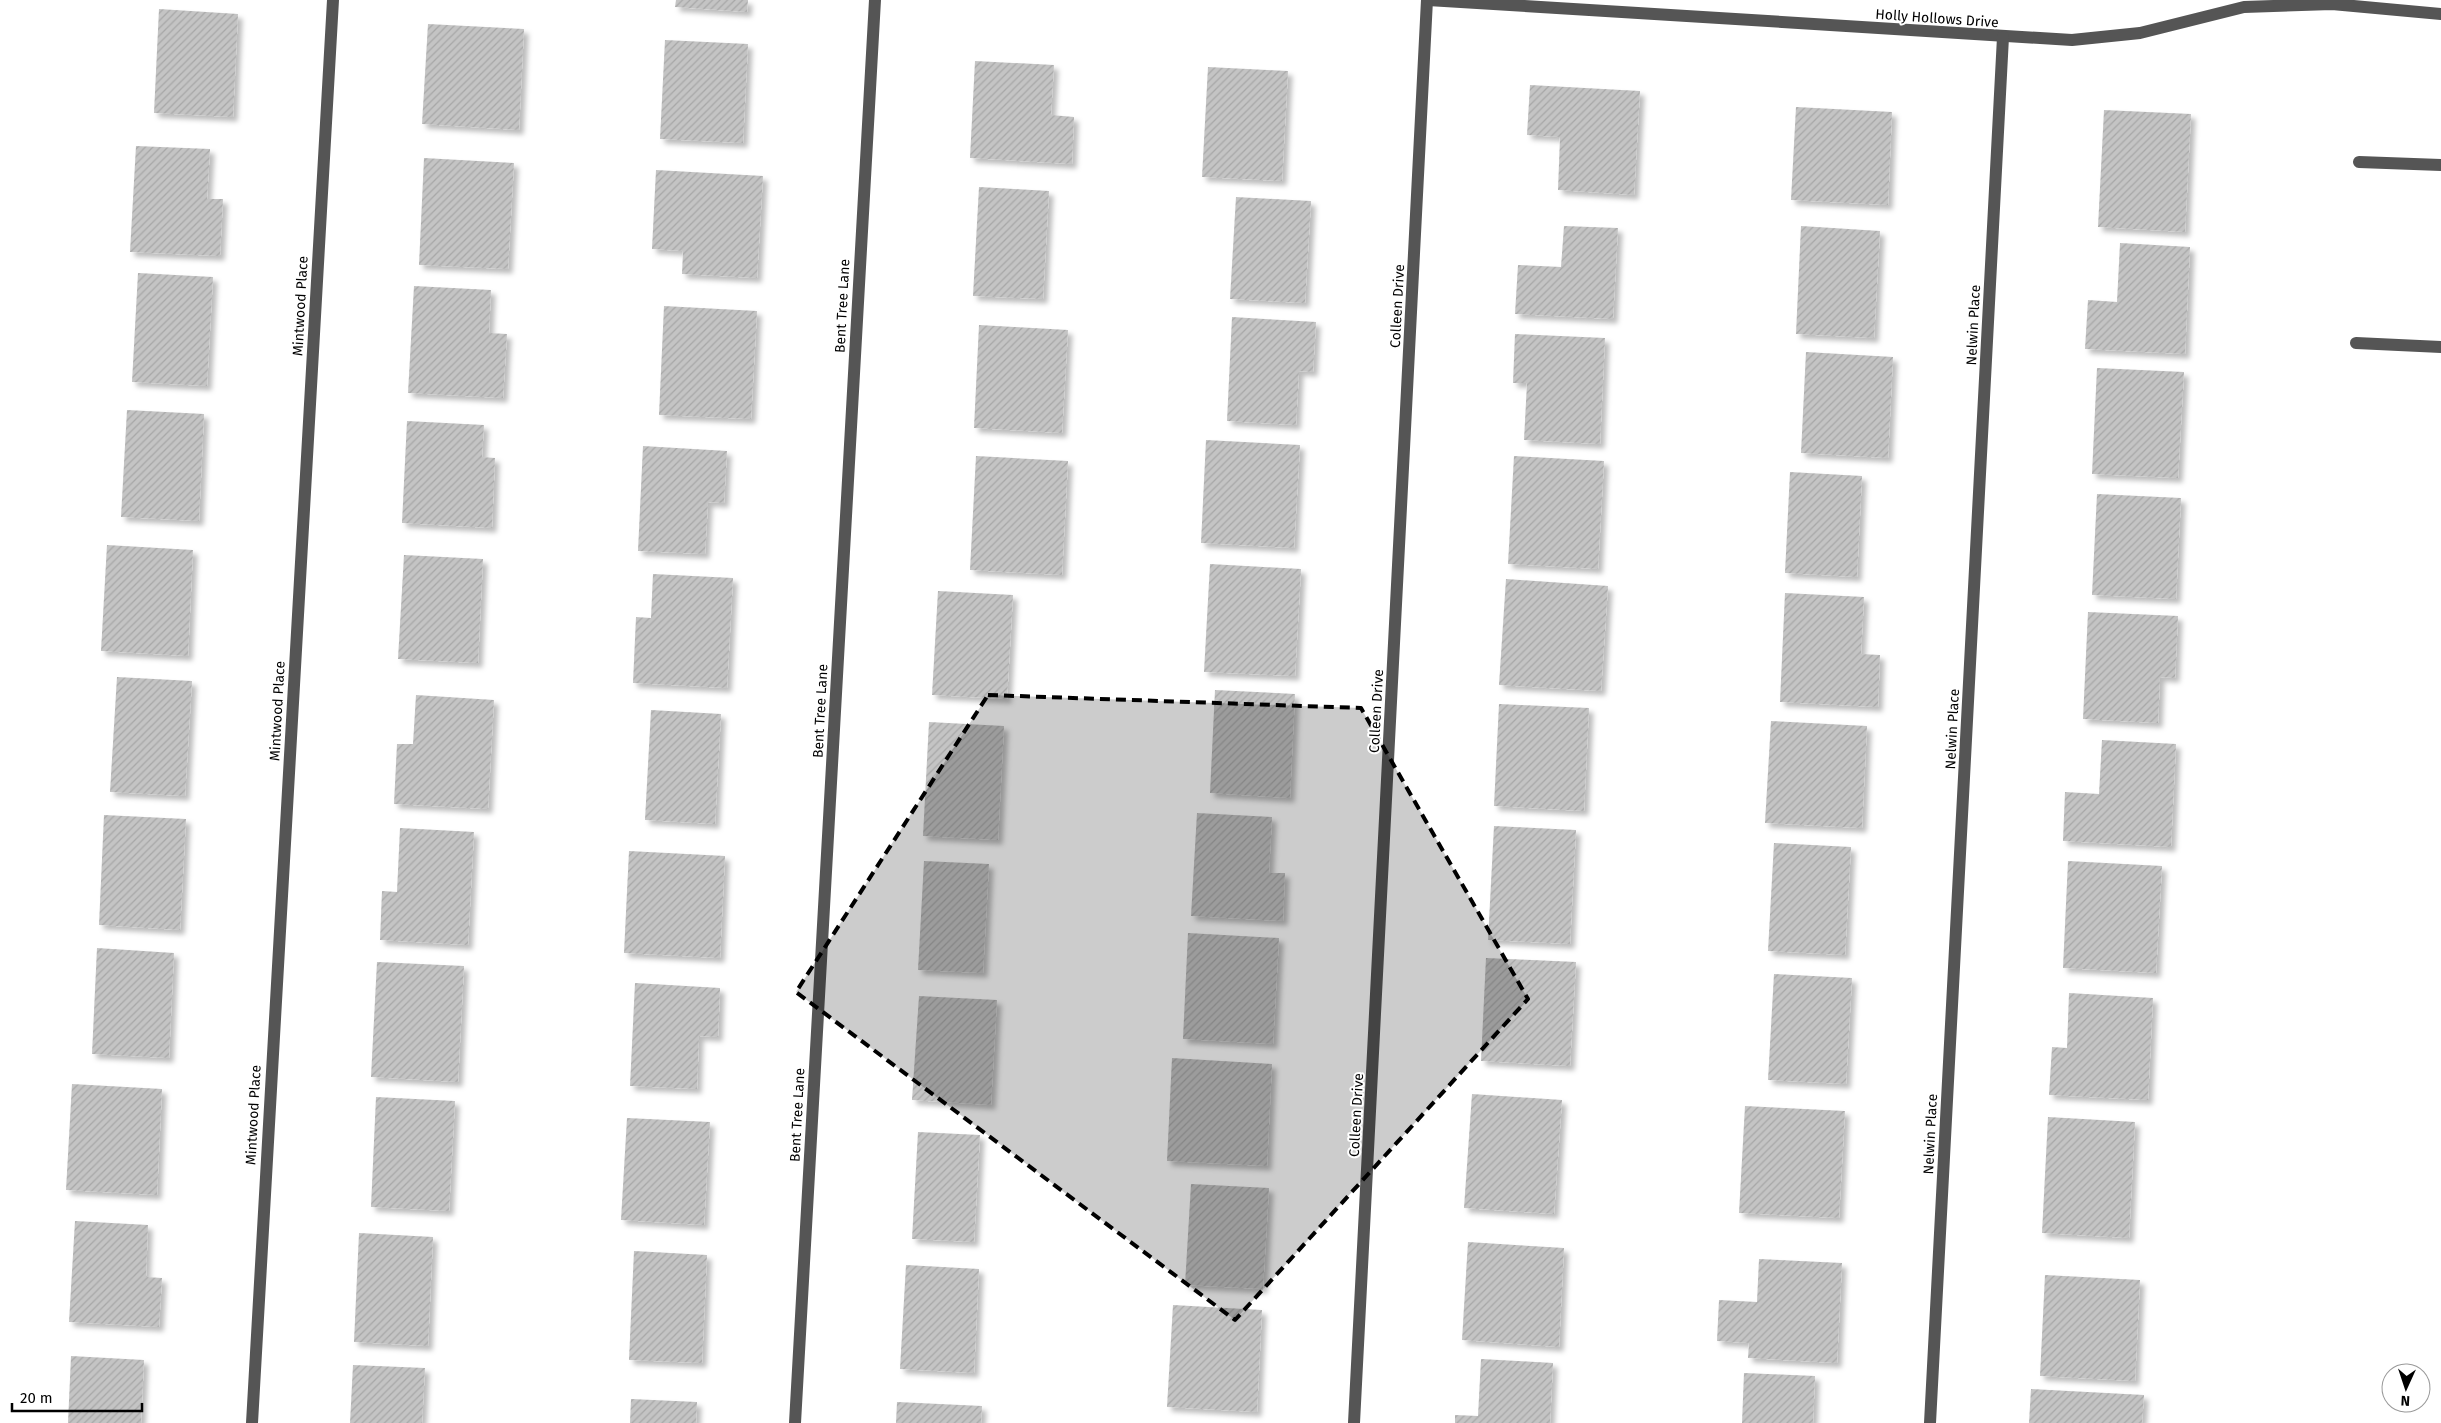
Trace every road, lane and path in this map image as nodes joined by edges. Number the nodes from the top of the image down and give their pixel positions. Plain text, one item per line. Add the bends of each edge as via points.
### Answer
1 (333, 0) edge
2 (875, 0) edge
3 (1427, 0) edge
4 (2441, 14) edge
5 (2003, 37) junction
6 (2359, 162) dead end
7 (2441, 165) edge
8 (2356, 343) dead end
9 (2441, 347) edge
10 (252, 1423) edge
11 (795, 1423) edge
12 (1354, 1423) edge
13 (1930, 1423) edge

1 - 10 street, Mintwood Place
2 - 11 street, Bent Tree Lane
3 - 5 street, Holly Hollows Drive
3 - 12 street, Colleen Drive
4 - 5 street, Holly Hollows Drive via 2332,4 2244,7 2140,33 2072,40
5 - 13 street, Nelwin Place
6 - 7 street
8 - 9 street

